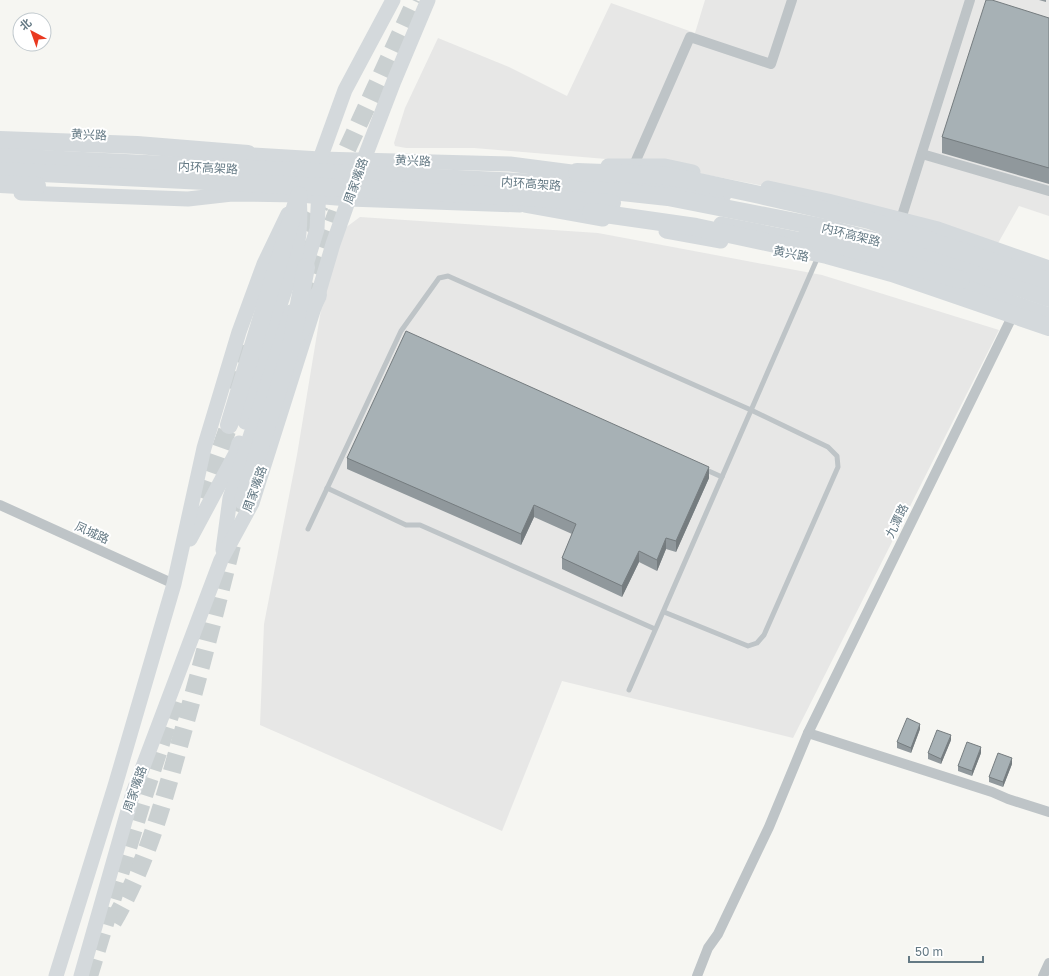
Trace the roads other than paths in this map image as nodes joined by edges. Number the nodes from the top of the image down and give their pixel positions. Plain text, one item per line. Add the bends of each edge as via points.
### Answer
1 (393, 0) edge
2 (428, 0) edge
3 (792, 0) edge
4 (970, 0) edge
5 (0, 131) edge
6 (0, 140) edge
7 (0, 148) edge
8 (248, 154) junction
9 (922, 154) junction
10 (0, 157) edge
11 (320, 159) junction
12 (363, 159) junction
13 (634, 165) junction
14 (0, 171) edge
15 (577, 172) junction
16 (0, 176) edge
17 (0, 184) edge
18 (1049, 191) edge
19 (0, 192) edge
20 (232, 194) junction
21 (299, 195) junction
22 (318, 197) junction
23 (349, 199) junction
24 (525, 205) junction
25 (901, 219) junction
26 (822, 257) junction
27 (306, 267) junction
28 (1049, 268) edge
29 (1049, 281) edge
30 (1049, 289) edge
31 (318, 295) junction
32 (1049, 298) edge
33 (1049, 310) edge
34 (1049, 315) edge
35 (1010, 321) junction
36 (1049, 327) edge
37 (401, 331) junction
38 (408, 334) edge
39 (1049, 335) edge
40 (290, 352) junction
41 (751, 410) junction
42 (229, 425) tunnel mouth
43 (694, 464) edge
44 (722, 477) junction
45 (327, 488) junction
46 (243, 501) tunnel mouth
47 (0, 506) edge
48 (308, 528) dead end
49 (181, 554) junction
50 (221, 560) junction
51 (174, 584) junction
52 (664, 612) junction
53 (655, 629) junction
54 (628, 690) dead end
55 (808, 733) junction
56 (1049, 812) edge
57 (1049, 963) edge
58 (56, 976) edge
59 (81, 976) edge
60 (697, 976) edge
61 (1043, 976) edge

1 - 11 main road, 周家嘴路 via 345,90
2 - 12 main road, 周家嘴路
3 - 13 street via 771,64 690,37
4 - 9 street
5 - 8 main road, 黄兴路 via 195,141
6 - 8 highway via 137,145
7 - 8 main road, 黄兴路
8 - 11 main road, 黄兴路
9 - 18 street
9 - 25 street
10 - 32 highway, 内环高架路 via 539,183 668,198 826,228 916,253
11 - 12 main road, 黄兴路
11 - 21 main road, 周家嘴路
11 - 22 main road
12 - 15 main road, 黄兴路 via 510,164
12 - 23 main road, 周家嘴路
13 - 15 main road, 黄兴路 via 603,166
13 - 25 main road, 黄兴路 via 665,166
14 - 33 highway, 内环高架路 via 621,203 692,213 809,236 956,279
15 - 29 highway via 659,175 734,189 869,220
15 - 30 main road, 黄兴路 via 722,195 814,216 877,232
16 - 20 main road, 黄兴路 via 190,185
17 - 20 highway
19 - 20 main road, 黄兴路 via 188,199
20 - 21 main road, 黄兴路
21 - 22 main road, 黄兴路
21 - 42 highway
21 - 49 main road, 周家嘴路 via 279,230 264,264 239,332 204,448
21 - 49 main road via 301,220 294,267 272,328 236,453
22 - 23 main road, 黄兴路
22 - 27 main road via 317,229
23 - 24 main road, 黄兴路
23 - 31 main road, 周家嘴路
24 - 26 highway via 696,227
24 - 34 main road, 黄兴路 via 564,204 687,217 805,239 954,282
25 - 28 main road, 黄兴路 via 938,229
26 - 35 main road, 黄兴路 via 890,277
26 - 36 highway via 892,273
26 - 41 lane
27 - 40 highway
27 - 50 main road via 230,498
31 - 40 highway
31 - 50 main road, 周家嘴路 via 252,503
35 - 39 main road, 黄兴路
35 - 55 street, 九潭路
37 - 38 lane
37 - 41 lane via 439,278 448,276
37 - 45 lane
40 - 46 highway
41 - 44 lane
41 - 52 lane via 828,447 837,456 838,467 764,635 757,643 748,646
43 - 44 lane
44 - 52 lane
45 - 48 lane
45 - 53 lane via 406,525 420,525
47 - 51 street, 凤城路
49 - 51 main road, 周家嘴路
50 - 59 main road, 周家嘴路 via 133,793
51 - 58 main road, 周家嘴路
52 - 53 lane
53 - 54 lane
55 - 56 street
55 - 60 street, 九潭路 via 769,827 718,934 708,948
57 - 61 street

